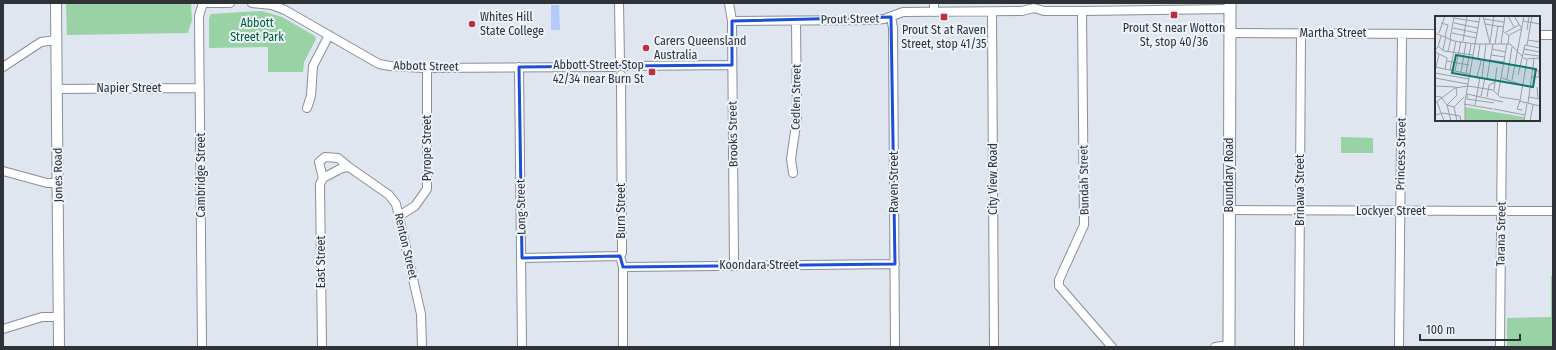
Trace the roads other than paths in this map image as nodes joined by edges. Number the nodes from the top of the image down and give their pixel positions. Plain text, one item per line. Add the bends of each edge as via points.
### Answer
1 (56, 3) edge
2 (203, 3) edge
3 (230, 3) edge
4 (252, 3) edge
5 (619, 3) edge
6 (728, 3) edge
7 (1034, 5) edge
8 (1230, 6) edge
9 (934, 7) edge
10 (1135, 7) edge
11 (1082, 11) junction
12 (992, 12) junction
13 (891, 17) junction
14 (796, 20) junction
15 (732, 21) junction
16 (1230, 33) junction
17 (1301, 33) junction
18 (1402, 34) junction
19 (1435, 34) edge
20 (329, 35) junction
21 (1540, 35) edge
22 (1553, 35) edge
23 (56, 40) junction
24 (620, 65) junction
25 (732, 65) junction
26 (3, 66) edge
27 (519, 66) junction
28 (426, 68) junction
29 (200, 88) junction
30 (57, 89) junction
31 (307, 108) dead end
32 (1502, 121) edge
33 (349, 167) junction
34 (3, 172) edge
35 (793, 173) dead end
36 (323, 178) junction
37 (58, 183) junction
38 (1229, 210) junction
39 (1300, 210) junction
40 (1401, 211) junction
41 (1502, 211) junction
42 (1553, 211) edge
43 (399, 216) junction
44 (620, 256) junction
45 (522, 258) junction
46 (894, 264) junction
47 (734, 265) junction
48 (623, 267) junction
49 (59, 317) junction
50 (3, 329) edge
51 (1229, 346) edge
52 (60, 347) edge
53 (202, 347) edge
54 (322, 347) edge
55 (422, 347) edge
56 (522, 347) edge
57 (623, 347) edge
58 (894, 347) edge
59 (994, 347) edge
60 (1112, 347) edge
61 (1215, 347) edge
62 (1299, 347) edge
63 (1399, 347) edge
64 (1500, 347) edge

1 - 23 street, Jones Road
2 - 3 street
2 - 29 street, Cambridge Street via 199,16
4 - 20 street, Abbott Street via 272,5 285,10
5 - 24 street
6 - 15 street, Brooks Street
7 - 11 street, Prout Street via 1044,11
7 - 12 street, Prout Street via 1022,11
8 - 10 street, Prout Street
8 - 16 main road, Boundary Road
9 - 12 street, Prout Street
9 - 13 street, Prout Street via 903,12
10 - 11 street, Prout Street
11 - 60 street, Bundah Street via 1084,225 1059,280 1059,286
12 - 59 street, City View Road
13 - 14 street, Prout Street via 874,20
13 - 46 street, Raven Street
14 - 15 street, Prout Street
14 - 35 street, Cedlen Street via 797,118 791,159
15 - 25 street, Brooks Street
16 - 17 street, Martha Street
16 - 38 main road, Boundary Road
17 - 18 street, Martha Street
17 - 39 street, Brinawa Street
18 - 19 street, Martha Street
18 - 40 street, Princess Street
20 - 28 street, Abbott Street via 379,64
20 - 31 street via 313,66 311,96
21 - 22 street
23 - 26 street via 41,42
23 - 30 street, Jones Road
24 - 25 street, Abbott Street
24 - 27 street, Abbott Street
24 - 44 street, Burn Street via 626,72 620,74
25 - 47 street, Brooks Street
27 - 28 street, Abbott Street
27 - 45 street, Long Street
28 - 43 street, Pyrope Street via 427,189 415,206
29 - 30 street, Napier Street
29 - 53 street, Cambridge Street
30 - 37 street, Jones Road
32 - 41 street, Tarana Street
33 - 36 street
33 - 36 street, Renton Street via 338,158 325,157 319,162
33 - 43 street, Renton Street via 389,195 396,204
34 - 37 street via 47,183
36 - 54 street, East Street via 320,184
37 - 49 street, Jones Road
38 - 39 street, Lockyer Street
38 - 51 main road, Boundary Road
39 - 40 street, Lockyer Street
39 - 62 street, Brinawa Street
40 - 41 street, Lockyer Street
40 - 63 street, Princess Street
41 - 42 street, Lockyer Street
41 - 64 street, Tarana Street
43 - 55 street, Renton Street via 421,314
44 - 45 street
44 - 48 street, Burn Street
45 - 56 street, Long Street
46 - 47 street, Koondara Street
46 - 58 street, Raven Street
47 - 48 street, Koondara Street
48 - 57 street, Burn Street
49 - 50 street via 42,317
49 - 52 street, Jones Road
51 - 61 street

